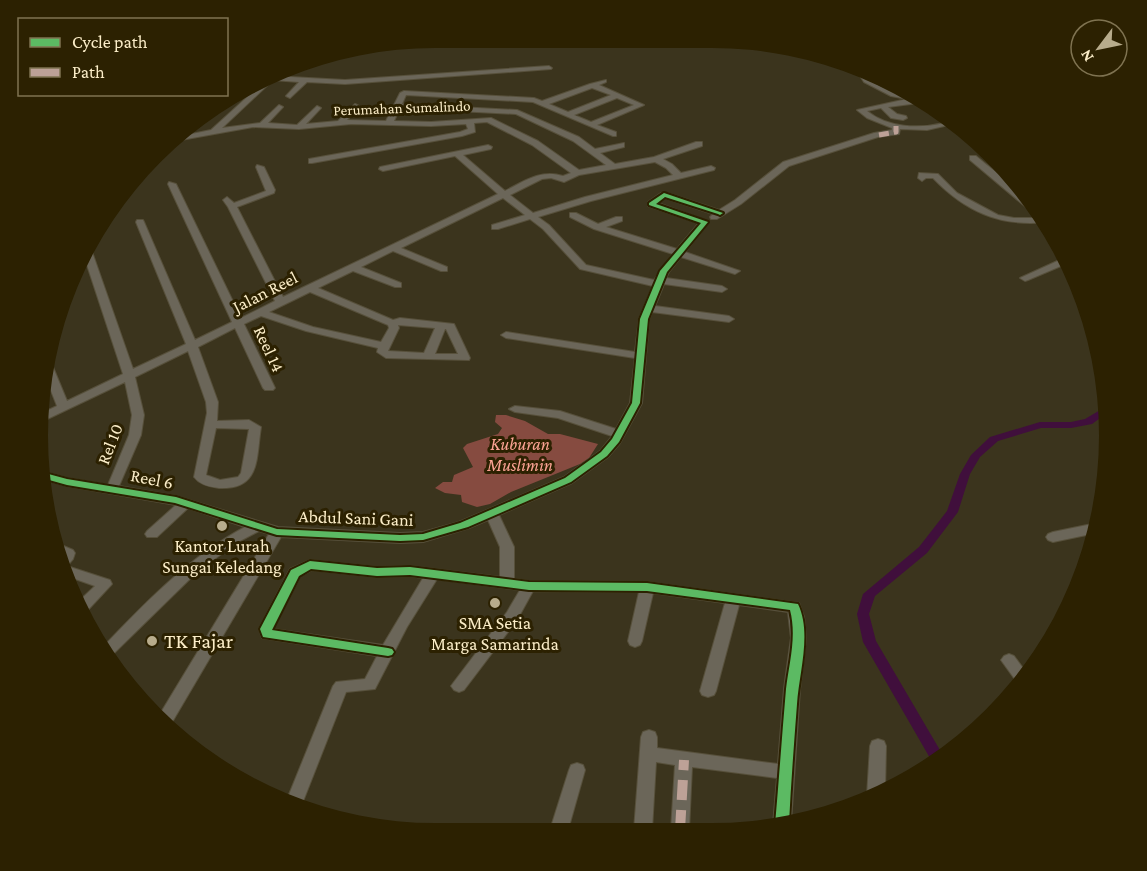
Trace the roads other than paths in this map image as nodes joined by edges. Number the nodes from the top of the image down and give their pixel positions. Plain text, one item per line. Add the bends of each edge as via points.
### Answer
1 (549, 68) dead end
2 (282, 79) edge
3 (865, 79) edge
4 (304, 81) junction
5 (604, 81) dead end
6 (592, 85) junction
7 (890, 92) edge
8 (252, 94) edge
9 (290, 96) dead end
10 (616, 96) junction
11 (906, 101) edge
12 (543, 103) junction
13 (355, 106) dead end
14 (397, 106) junction
15 (883, 106) junction
16 (279, 108) dead end
17 (317, 108) dead end
18 (517, 112) junction
19 (569, 114) junction
20 (903, 118) dead end
21 (488, 120) junction
22 (469, 121) junction
23 (340, 123) junction
24 (389, 123) junction
25 (262, 124) junction
26 (592, 124) junction
27 (942, 124) edge
28 (896, 126) junction
29 (299, 127) junction
30 (604, 129) junction
31 (213, 133) junction
32 (613, 134) dead end
33 (189, 137) edge
34 (576, 139) junction
35 (699, 144) dead end
36 (621, 145) dead end
37 (488, 147) dead end
38 (684, 149) junction
39 (595, 152) junction
40 (457, 154) junction
41 (700, 155) dead end
42 (973, 158) dead end
43 (656, 159) junction
44 (312, 161) dead end
45 (260, 167) dead end
46 (614, 167) junction
47 (711, 168) dead end
48 (383, 169) dead end
49 (578, 173) junction
50 (679, 176) junction
51 (172, 184) dead end
52 (1011, 190) edge
53 (503, 194) junction
54 (954, 195) dead end
55 (720, 213) junction
56 (531, 214) junction
57 (573, 215) dead end
58 (619, 219) dead end
59 (1034, 220) edge
60 (140, 222) dead end
61 (705, 222) junction
62 (495, 227) dead end
63 (597, 227) junction
64 (393, 248) junction
65 (678, 253) junction
66 (90, 260) edge
67 (1059, 264) edge
68 (352, 267) junction
69 (444, 269) dead end
70 (735, 271) dead end
71 (1025, 278) dead end
72 (659, 282) junction
73 (398, 285) dead end
74 (310, 288) junction
75 (722, 289) dead end
76 (281, 303) junction
77 (648, 308) junction
78 (262, 313) junction
79 (729, 319) dead end
80 (392, 323) junction
81 (239, 324) junction
82 (441, 325) junction
83 (506, 335) dead end
84 (192, 346) junction
85 (384, 346) junction
86 (429, 354) dead end
87 (641, 356) junction
88 (129, 375) junction
89 (51, 383) edge
90 (269, 388) dead end
91 (63, 407) junction
92 (515, 409) dead end
93 (49, 414) edge
94 (210, 425) junction
95 (619, 434) junction
96 (50, 477) edge
97 (112, 489) junction
98 (186, 503) junction
99 (491, 512) junction
100 (255, 527) junction
101 (1087, 530) edge
102 (276, 532) junction
103 (152, 534) dead end
104 (1053, 537) dead end
105 (73, 572) edge
106 (433, 574) junction
107 (507, 585) junction
108 (529, 586) junction
109 (647, 587) junction
110 (733, 599) junction
111 (86, 603) edge
112 (635, 641) dead end
113 (111, 648) edge
114 (388, 652) junction
115 (1009, 660) dead end
116 (1018, 673) edge
117 (459, 686) dead end
118 (708, 691) dead end
119 (168, 716) edge
120 (878, 746) dead end
121 (684, 760) junction
122 (577, 770) dead end
123 (786, 772) junction
124 (876, 786) edge
125 (296, 797) edge
126 (783, 817) edge
127 (562, 823) edge
128 (643, 823) edge
129 (680, 823) edge

1 - 4 street, Perumahan Sumalindo via 345,82
2 - 4 street, Perumahan Sumalindo
3 - 7 street
4 - 9 street
5 - 6 street
6 - 10 street
6 - 12 street
8 - 31 street
10 - 19 street
10 - 26 street via 639,106
11 - 15 street
12 - 14 street via 531,99 407,93 402,94
12 - 18 street
12 - 19 street
13 - 23 street
14 - 18 street
14 - 24 street
15 - 20 street
15 - 28 street via 861,110 874,121
16 - 25 street
17 - 29 street
18 - 21 street
18 - 34 street
19 - 26 street
21 - 22 street, Perumahan Sumalindo
21 - 49 street, Perumahan Sumalindo via 535,143
22 - 24 street, Perumahan Sumalindo
22 - 44 street via 472,130 462,134
23 - 24 street, Perumahan Sumalindo
23 - 29 street, Perumahan Sumalindo
25 - 29 street, Perumahan Sumalindo
25 - 31 street, Perumahan Sumalindo
26 - 30 street
27 - 28 street
28 - 55 street via 892,134 877,135 786,164
30 - 32 street
30 - 34 street
31 - 33 street, Perumahan Sumalindo
34 - 39 street
35 - 38 street
36 - 39 street
37 - 40 street
38 - 41 street
38 - 43 street
39 - 46 street
40 - 48 street
40 - 53 street
42 - 52 street
43 - 46 street
43 - 50 street
45 - 76 street via 270,193 229,203
46 - 49 street
47 - 50 street
49 - 53 street via 564,179 546,175
50 - 56 street
51 - 81 street, Reel 14
53 - 56 street
53 - 64 street, Jalan Reel
54 - 59 street via 995,217
55 - 61 street
55 - 61 street via 660,196 651,205
56 - 62 street
56 - 72 street via 586,269
57 - 63 street
58 - 63 street
60 - 84 street
61 - 65 street
63 - 65 street
64 - 68 street, Jalan Reel
64 - 69 street
65 - 70 street
65 - 72 street
66 - 88 street, Rel 10
67 - 71 street
68 - 73 street
68 - 74 street, Jalan Reel
72 - 75 street
72 - 77 street
74 - 76 street, Jalan Reel
74 - 80 street
76 - 78 street, Jalan Reel
77 - 79 street
77 - 87 street
78 - 81 street, Jalan Reel
78 - 85 street
80 - 82 street
80 - 85 street via 394,328
81 - 84 street, Jalan Reel
81 - 90 street, Reel 14
82 - 85 street via 453,330 464,358 386,355 382,352
82 - 86 street
83 - 87 street
84 - 88 street, Jalan Reel
84 - 94 street via 212,402
87 - 95 street via 636,403
88 - 91 street, Jalan Reel
88 - 97 street, Rel 10 via 137,427
89 - 91 street
91 - 93 street, Jalan Reel
92 - 95 street via 560,415
94 - 94 street via 255,427 247,474 242,480 222,484 200,478
95 - 99 street, Abdul Sani Gani via 604,454 568,480
96 - 97 street, Reel 6
97 - 98 street, Reel 6
98 - 100 street, Reel 6
98 - 103 street
99 - 102 street, Abdul Sani Gani via 423,537
99 - 107 street via 507,547
100 - 102 street, Abdul Sani Gani
100 - 113 street via 223,543
101 - 104 street
102 - 119 street
105 - 111 street via 105,585
106 - 107 street
106 - 114 street
106 - 114 street via 310,565 295,573 266,629 267,634
107 - 108 street
108 - 109 street
108 - 117 street via 512,616
109 - 110 street
109 - 112 street
110 - 118 street
110 - 123 street via 789,605 798,617 800,644 792,686
114 - 125 street via 370,685 341,686
115 - 116 street
120 - 124 street
121 - 123 street
121 - 128 street via 649,745
121 - 129 street
122 - 127 street
123 - 126 street

